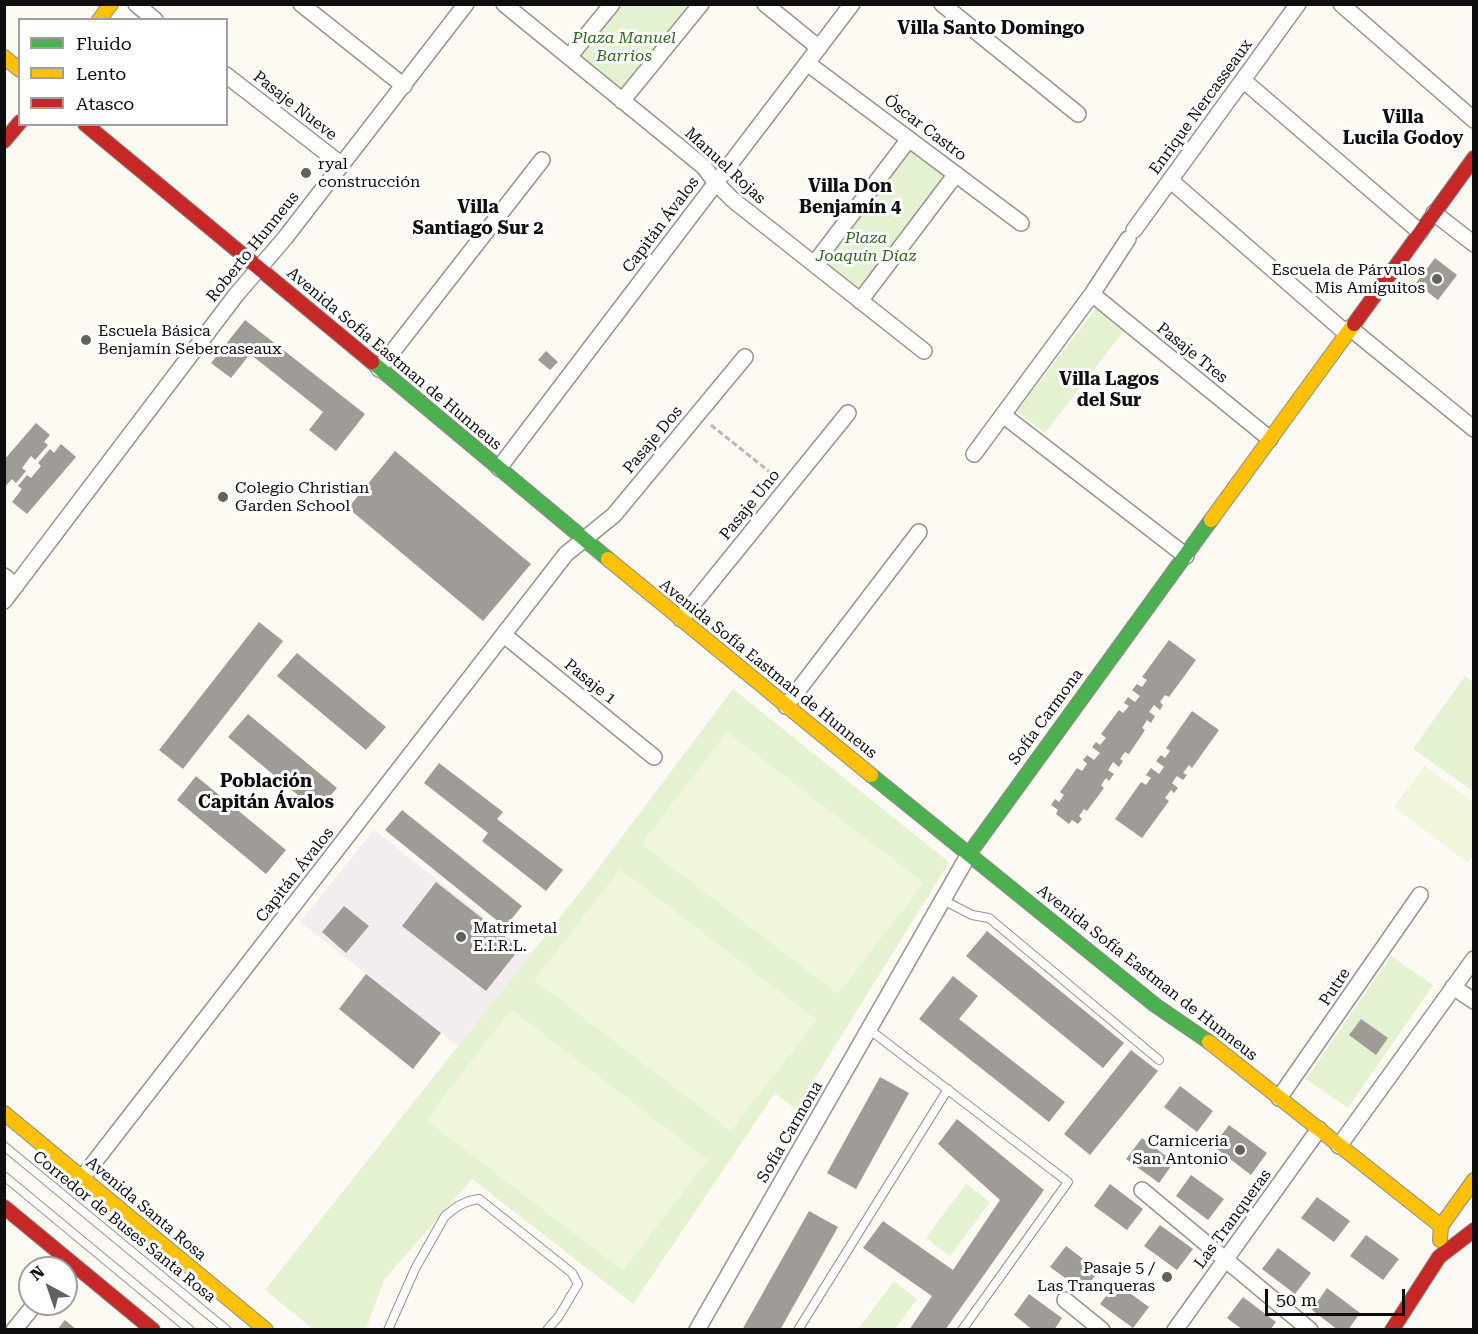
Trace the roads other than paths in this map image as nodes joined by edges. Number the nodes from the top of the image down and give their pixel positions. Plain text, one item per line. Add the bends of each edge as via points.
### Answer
1 (111, 4) edge
2 (136, 4) edge
3 (301, 4) edge
4 (466, 4) edge
5 (504, 4) edge
6 (612, 4) edge
7 (701, 4) edge
8 (765, 4) edge
9 (852, 4) edge
10 (942, 4) edge
11 (1298, 4) edge
12 (1341, 4) edge
13 (100, 18) edge
14 (153, 18) edge
15 (819, 48) junction
16 (4, 57) edge
17 (569, 57) junction
18 (807, 63) junction
19 (18, 68) edge
20 (228, 77) edge
21 (1243, 80) junction
22 (404, 86) junction
23 (622, 101) junction
24 (1078, 114) dead end
25 (1473, 120) edge
26 (18, 124) edge
27 (87, 126) edge
28 (909, 139) junction
29 (4, 141) edge
30 (1473, 158) edge
31 (542, 160) dead end
32 (342, 165) junction
33 (956, 174) junction
34 (1170, 180) junction
35 (716, 183) junction
36 (1434, 213) junction
37 (1021, 223) dead end
38 (1420, 232) junction
39 (1473, 244) edge
40 (813, 264) junction
41 (258, 268) junction
42 (1092, 294) junction
43 (860, 301) junction
44 (1348, 331) junction
45 (924, 351) dead end
46 (745, 357) dead end
47 (379, 369) junction
48 (848, 413) dead end
49 (1002, 415) junction
50 (1473, 429) edge
51 (1270, 439) junction
52 (974, 454) dead end
53 (499, 468) junction
54 (919, 532) dead end
55 (584, 539) junction
56 (1186, 556) junction
57 (10, 581) edge
58 (4, 601) edge
59 (681, 619) junction
60 (504, 635) junction
61 (786, 706) junction
62 (654, 757) dead end
63 (969, 854) junction
64 (1420, 895) dead end
65 (943, 900) junction
66 (1473, 959) edge
67 (1453, 987) junction
68 (1473, 1001) edge
69 (870, 1030) junction
70 (1159, 1060) dead end
71 (948, 1089) junction
72 (1280, 1098) junction
73 (4, 1113) edge
74 (1319, 1130) junction
75 (4, 1146) edge
76 (1340, 1146) junction
77 (4, 1176) edge
78 (82, 1178) junction
79 (1473, 1180) edge
80 (1142, 1190) dead end
81 (4, 1207) edge
82 (1441, 1226) junction
83 (1473, 1231) edge
84 (58, 1256) edge
85 (1439, 1257) junction
86 (1226, 1259) junction
87 (78, 1273) edge
88 (1065, 1300) dead end
89 (25, 1316) edge
90 (14, 1329) edge
91 (153, 1329) edge
92 (190, 1329) edge
93 (227, 1329) edge
94 (266, 1329) edge
95 (388, 1329) edge
96 (547, 1329) edge
97 (697, 1329) edge
98 (798, 1329) edge
99 (962, 1329) edge
100 (1102, 1329) edge
101 (1175, 1329) edge
102 (1310, 1329) edge
103 (1392, 1329) edge

1 - 13 street
2 - 14 street
3 - 22 street
4 - 22 street, Roberto Hunneus
5 - 17 street, Manuel Rojas
6 - 17 street
7 - 23 street
8 - 15 street
9 - 15 street, Capitán Ávalos
10 - 24 street
11 - 21 street, Enrique Nercasseaux
12 - 25 street
15 - 18 street, Capitán Ávalos
16 - 19 street
17 - 23 street, Manuel Rojas
18 - 28 street, Óscar Castro
18 - 35 street, Capitán Ávalos
20 - 32 street, Pasaje Nueve
21 - 34 street, Enrique Nercasseaux
21 - 38 street
22 - 32 street, Roberto Hunneus
23 - 35 street, Manuel Rojas via 704,167
26 - 29 street
27 - 41 street, Avenida Sofía Eastman de Hunneus
28 - 33 street, Óscar Castro
28 - 40 street
30 - 36 street, Sofía Carmona
31 - 47 street
32 - 41 street, Roberto Hunneus
33 - 37 street, Óscar Castro
33 - 43 street
34 - 42 street, Enrique Nercasseaux
34 - 44 street
35 - 40 street, Manuel Rojas
35 - 53 street, Capitán Ávalos
36 - 38 street, Sofía Carmona
36 - 39 street
38 - 44 street, Sofía Carmona
40 - 43 street, Manuel Rojas
41 - 47 street, Avenida Sofía Eastman de Hunneus
41 - 57 street, Roberto Hunneus
42 - 49 street, Enrique Nercasseaux
42 - 51 street, Pasaje Tres
43 - 45 street, Manuel Rojas
44 - 50 street
44 - 51 street, Sofía Carmona
46 - 55 street, Pasaje Dos via 614,515
47 - 53 street, Avenida Sofía Eastman de Hunneus
48 - 59 street, Pasaje Uno
49 - 52 street, Enrique Nercasseaux
49 - 56 street
51 - 56 street, Sofía Carmona
53 - 55 street, Avenida Sofía Eastman de Hunneus
54 - 61 street
55 - 59 street, Avenida Sofía Eastman de Hunneus
55 - 60 street, Capitán Ávalos via 566,554
56 - 63 street, Sofía Carmona
57 - 58 street, Roberto Hunneus
59 - 61 street, Avenida Sofía Eastman de Hunneus
60 - 62 street, Pasaje 1
60 - 78 street, Capitán Ávalos
61 - 63 street, Avenida Sofía Eastman de Hunneus
63 - 65 street, Sofía Carmona
63 - 72 street, Avenida Sofía Eastman de Hunneus via 1155,1005 1202,1036
64 - 72 street, Putre
65 - 69 street, Sofía Carmona
65 - 70 lane via 972,915 989,918
66 - 67 street
67 - 68 street
67 - 76 street
69 - 71 lane
69 - 97 street, Sofía Carmona
71 - 98 lane
71 - 99 lane via 1068,1182
72 - 74 street, Avenida Sofía Eastman de Hunneus
73 - 78 street, Avenida Santa Rosa
74 - 76 street, Avenida Sofía Eastman de Hunneus
74 - 86 street, Las Tranqueras
75 - 93 lane, Corredor de Buses Santa Rosa
76 - 82 street, Avenida Sofía Eastman de Hunneus
77 - 92 lane
78 - 94 street, Avenida Santa Rosa
79 - 82 street
80 - 86 street
81 - 84 street
82 - 83 street
82 - 85 street
83 - 85 street
85 - 103 street
86 - 101 street, Las Tranqueras
86 - 102 street
87 - 91 street
88 - 100 street
89 - 90 street
95 - 96 lane via 445,1216 458,1206 479,1199 572,1273 578,1284

